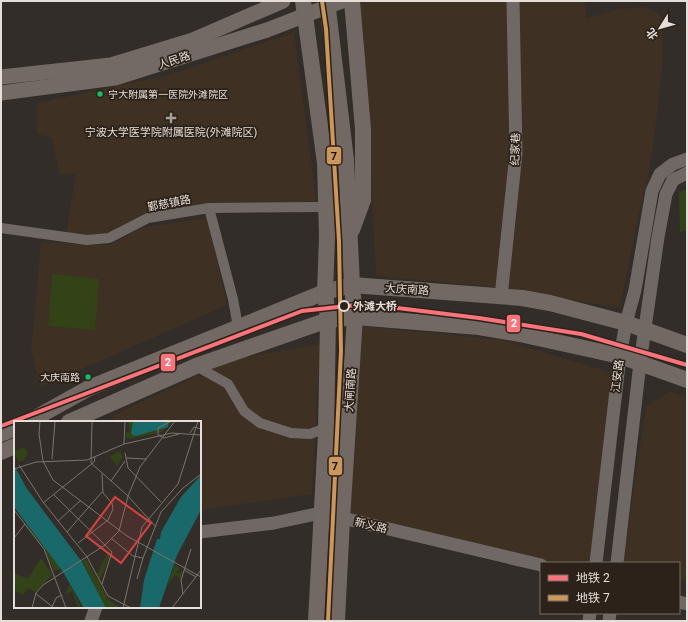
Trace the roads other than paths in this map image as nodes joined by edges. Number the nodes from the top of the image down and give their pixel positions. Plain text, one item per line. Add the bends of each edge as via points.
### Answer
1 (283, 1) edge
2 (303, 1) edge
3 (327, 1) edge
4 (342, 1) edge
5 (352, 1) edge
6 (513, 1) edge
7 (298, 18) junction
8 (1, 77) edge
9 (1, 93) edge
10 (687, 159) edge
11 (687, 173) edge
12 (323, 207) junction
13 (209, 208) junction
14 (1, 228) edge
15 (327, 237) junction
16 (349, 237) junction
17 (352, 285) junction
18 (325, 292) junction
19 (501, 297) junction
20 (355, 316) junction
21 (328, 320) junction
22 (626, 323) junction
23 (238, 327) junction
24 (646, 331) junction
25 (687, 346) edge
26 (620, 356) junction
27 (640, 363) junction
28 (196, 366) junction
29 (687, 380) edge
30 (30, 421) edge
31 (71, 421) edge
32 (14, 428) edge
33 (326, 428) junction
34 (1, 434) edge
35 (14, 446) edge
36 (1, 452) edge
37 (321, 513) junction
38 (342, 518) junction
39 (201, 532) edge
40 (596, 562) edge
41 (616, 562) edge
42 (540, 565) edge
43 (96, 608) edge
44 (91, 621) edge
45 (316, 621) edge
46 (337, 621) edge

1 - 8 main road, 人民路 via 193,40 111,65
2 - 15 main road, 大闸南路, bridge via 325,163
3 - 16 main road, 大闸南路, bridge via 346,160
4 - 7 main road, 人民路
5 - 16 main road via 363,129 363,200
6 - 19 street, 纪家巷 via 516,153
7 - 9 main road, 人民路 via 115,78
7 - 12 main road
10 - 22 street, 江安路 via 673,164 660,174 652,191 636,290
11 - 24 street, 江安路 via 673,180 666,194
12 - 13 street, 鄞慈镇路
12 - 15 main road
13 - 14 street, 鄞慈镇路 via 148,218 109,238 87,240
13 - 23 street
15 - 18 main road, 大闸南路
16 - 17 main road, 大闸南路
17 - 18 main road, 大庆南路
17 - 19 main road, 大庆南路
17 - 20 main road, 大闸南路
18 - 21 main road, 大闸南路
18 - 23 main road, 大庆南路
19 - 22 main road, 大庆南路 via 550,302
20 - 21 main road
20 - 26 main road via 479,327
20 - 38 main road, 大闸南路
21 - 28 main road
21 - 33 main road, 大闸南路
22 - 24 main road, 大庆南路
22 - 26 street, 江安路
23 - 30 main road, 大庆南路 via 89,388
24 - 25 main road, 大庆南路
24 - 27 street, 江安路
26 - 27 main road
26 - 40 street, 江安路
27 - 29 main road
27 - 41 street, 江安路
28 - 31 main road
28 - 33 street via 228,384 244,411 260,423 291,433 310,434
32 - 34 main road
33 - 37 main road, 大闸南路
35 - 36 main road
37 - 38 street, 新义路
37 - 39 street, 新义路 via 274,523
37 - 45 main road, 大闸南路
38 - 42 street, 新义路
38 - 46 main road, 大闸南路
43 - 44 street

